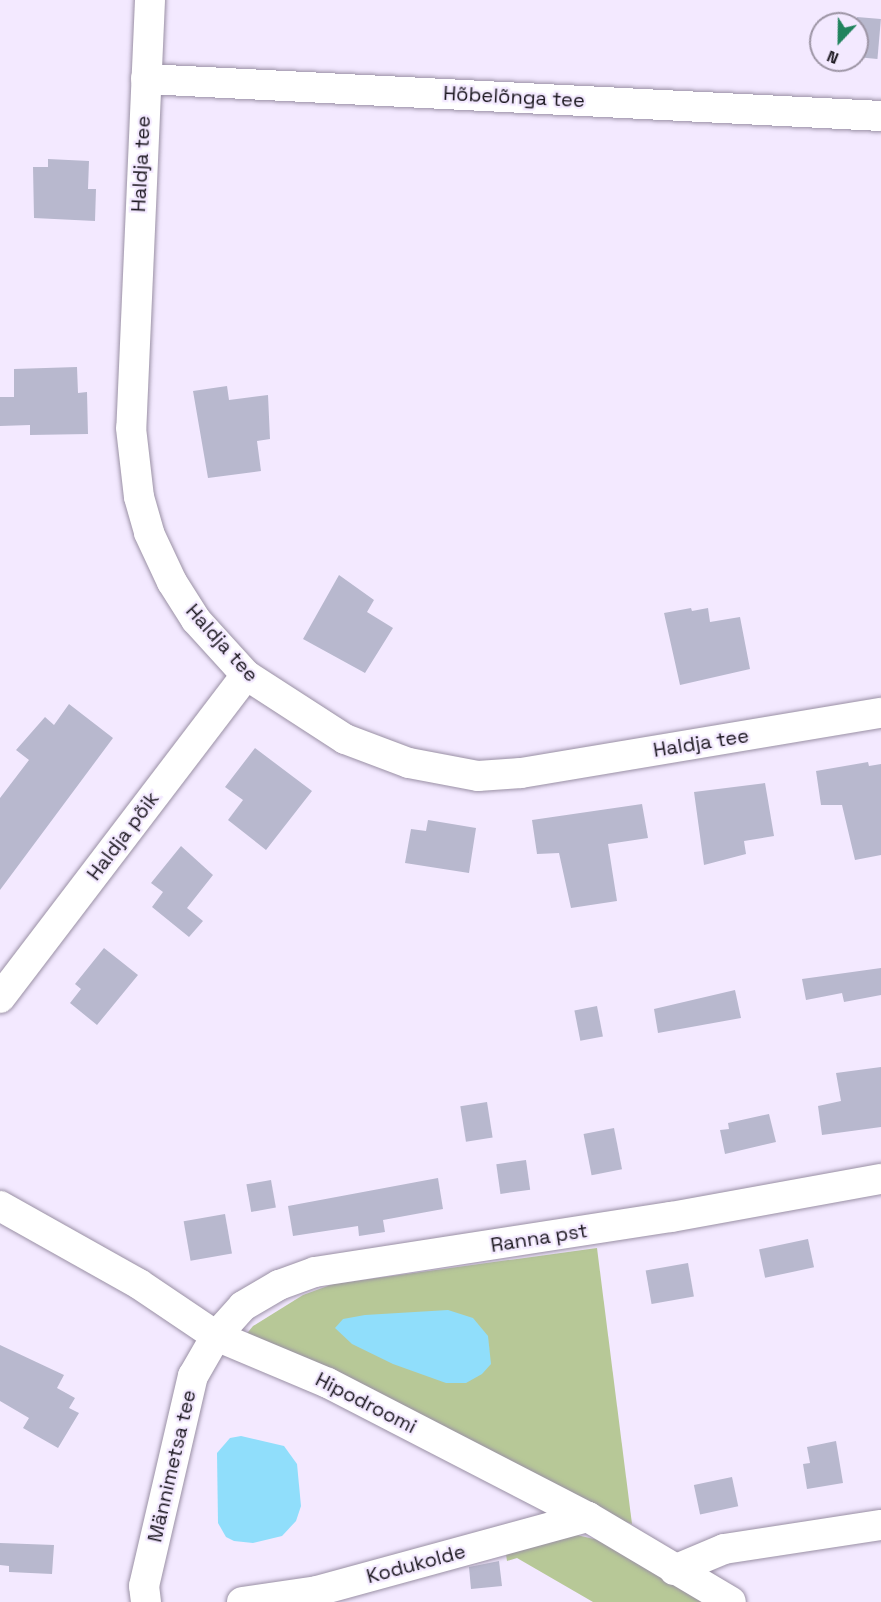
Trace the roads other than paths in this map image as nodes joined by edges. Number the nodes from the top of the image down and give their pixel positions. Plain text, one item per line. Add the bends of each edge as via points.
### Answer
1 (150, 0) edge
2 (146, 79) junction
3 (881, 116) edge
4 (246, 675) junction
5 (881, 713) edge
6 (0, 998) edge
7 (881, 1179) edge
8 (0, 1206) edge
9 (216, 1336) junction
10 (588, 1517) junction
11 (881, 1525) edge
12 (674, 1570) junction
13 (146, 1602) edge
14 (242, 1602) edge
15 (731, 1602) edge

1 - 2 street, Haldja tee
2 - 3 street, Hõbelõnga tee
2 - 4 street, Haldja tee via 130,428 140,497 149,533 172,582 196,620
4 - 5 street, Haldja tee via 345,739 409,763 478,776 521,773
4 - 6 street, Haldja põik
7 - 9 street, Ranna pst via 671,1217 315,1272 279,1285 243,1306
8 - 9 street, Hipodroomi via 139,1284
9 - 10 street, Hipodroomi via 328,1383
9 - 13 street, Männimetsa tee via 193,1376 144,1586
10 - 12 street, Hipodroomi
10 - 14 street, Kodukolde via 317,1591
11 - 12 street via 724,1550
12 - 15 street, Hipodroomi

